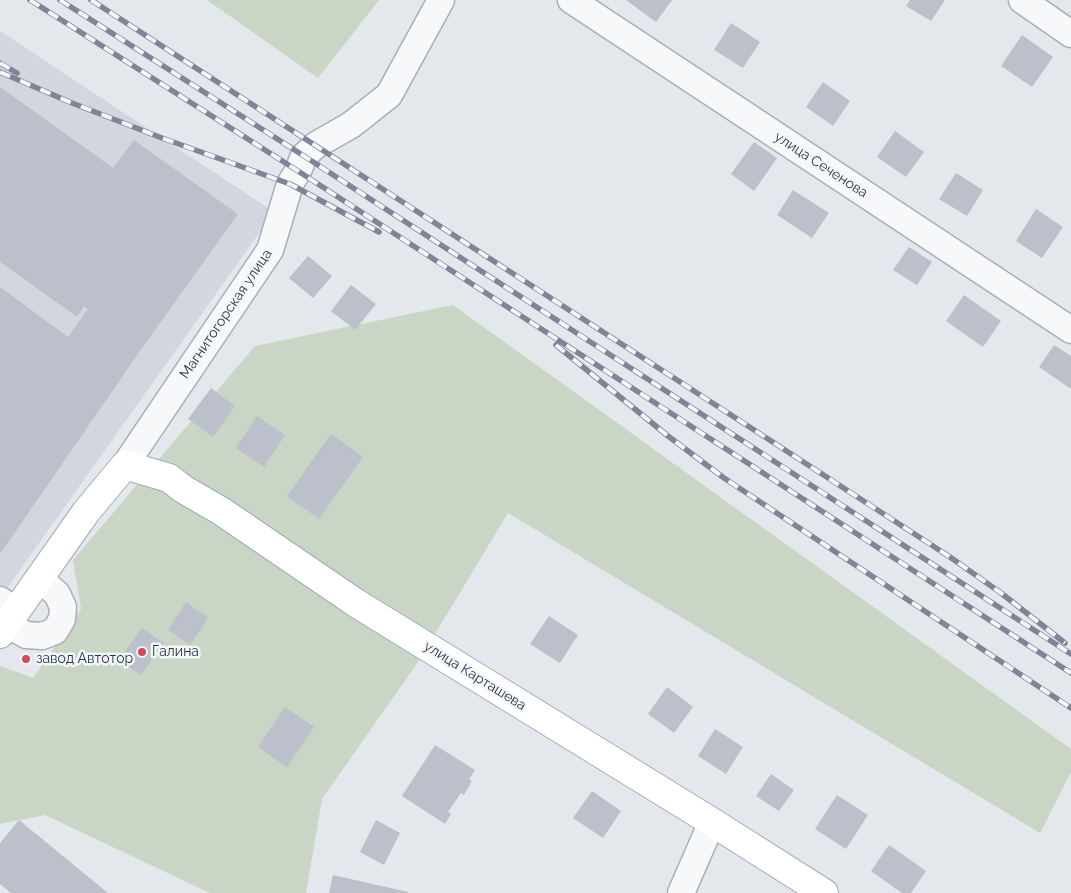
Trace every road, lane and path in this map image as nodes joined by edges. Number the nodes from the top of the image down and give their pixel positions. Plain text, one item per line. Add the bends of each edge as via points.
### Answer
1 (440, 0) edge
2 (571, 0) edge
3 (1022, 0) edge
4 (1071, 34) edge
5 (1071, 330) edge
6 (125, 464) junction
7 (39, 578) junction
8 (6, 617) edge
9 (712, 822) junction
10 (681, 893) edge
11 (824, 893) edge

1 - 6 street, Магнитогорская улица via 389,95 304,156 290,184 270,250
2 - 5 street, улица Сеченова
3 - 4 street
6 - 7 main road, Магнитогорская улица
6 - 9 main road, улица Карташева via 169,478 356,603
7 - 8 main road, Магнитогорская улица
7 - 8 street via 57,594 62,607 62,619 54,631 42,636 26,635
9 - 10 street
9 - 11 main road, улица Карташева

